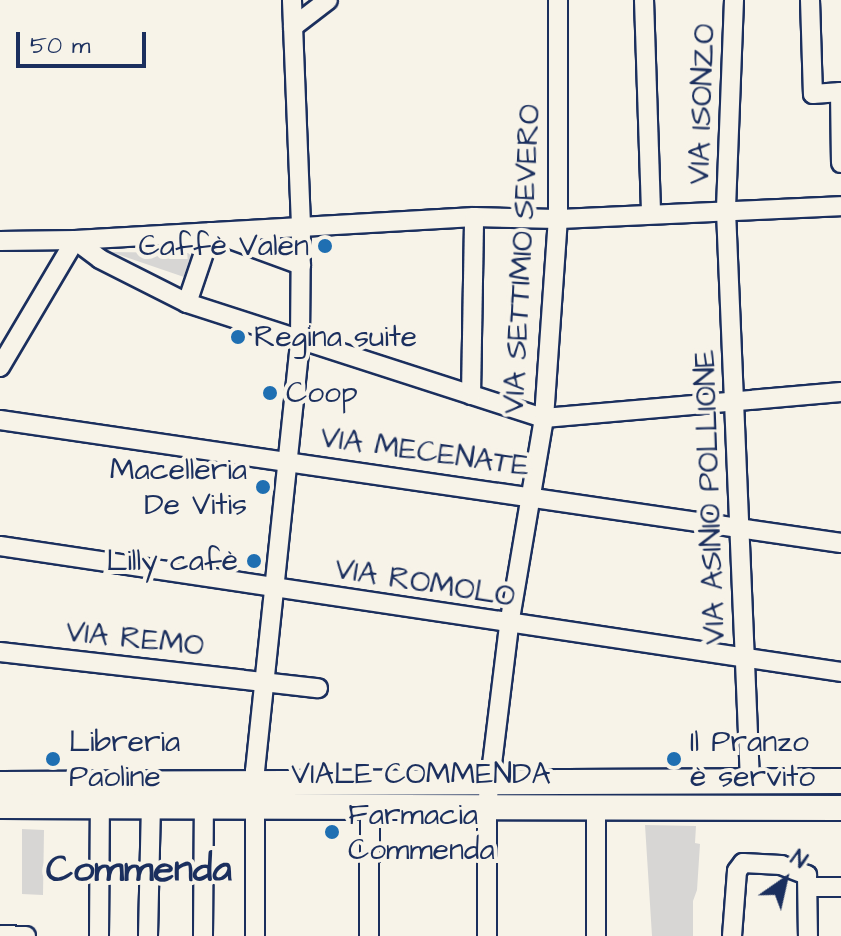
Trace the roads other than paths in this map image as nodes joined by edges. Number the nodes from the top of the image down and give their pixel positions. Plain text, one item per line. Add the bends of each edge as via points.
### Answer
1 (292, 0) edge
2 (328, 0) edge
3 (558, 0) edge
4 (644, 0) edge
5 (734, 0) edge
6 (810, 0) edge
7 (293, 27) junction
8 (841, 92) edge
9 (841, 163) edge
10 (841, 206) edge
11 (726, 211) junction
12 (651, 213) junction
13 (474, 217) junction
14 (558, 219) junction
15 (301, 225) junction
16 (211, 232) junction
17 (75, 240) junction
18 (0, 241) edge
19 (301, 265) junction
20 (187, 303) junction
21 (300, 340) junction
22 (0, 367) edge
23 (841, 392) edge
24 (471, 395) junction
25 (734, 400) junction
26 (544, 418) junction
27 (0, 420) edge
28 (285, 460) junction
29 (530, 496) junction
30 (739, 527) junction
31 (841, 543) edge
32 (0, 546) edge
33 (273, 588) junction
34 (509, 625) junction
35 (0, 652) edge
36 (745, 658) junction
37 (841, 672) edge
38 (264, 681) junction
39 (318, 688) dead end
40 (750, 781) junction
41 (841, 781) edge
42 (0, 784) edge
43 (254, 793) junction
44 (489, 793) junction
45 (100, 794) junction
46 (151, 805) junction
47 (204, 805) junction
48 (370, 805) junction
49 (0, 806) edge
50 (596, 806) junction
51 (841, 808) edge
52 (808, 887) junction
53 (841, 887) edge
54 (0, 935) edge
55 (26, 936) edge
56 (99, 936) edge
57 (148, 936) edge
58 (203, 936) edge
59 (255, 936) edge
60 (369, 936) edge
61 (487, 936) edge
62 (596, 936) edge
63 (732, 936) edge
64 (808, 936) edge

1 - 7 street
2 - 7 street
3 - 14 street, VIA SETTIMIO SEVERO
4 - 12 street
5 - 11 street, VIA ISONZO
6 - 8 street via 813,94
7 - 15 street
8 - 9 street
10 - 11 street
11 - 12 street
11 - 25 street, VIA ASINIO POLLIONE
12 - 14 street
13 - 14 street
13 - 15 street
13 - 24 street
14 - 26 street, VIA SETTIMIO SEVERO
15 - 16 street
15 - 19 street
16 - 17 street
16 - 19 street
16 - 20 street
17 - 18 street
17 - 20 street via 100,259
17 - 22 street
19 - 21 street
20 - 21 street
21 - 24 street
21 - 28 street
23 - 25 street
24 - 26 street
25 - 26 street
25 - 30 street, VIA ASINIO POLLIONE
26 - 29 street, VIA SETTIMIO SEVERO
27 - 28 street, VIA MECENATE
28 - 29 street, VIA MECENATE
28 - 33 street
29 - 30 street, VIA MECENATE
29 - 34 street, VIA SETTIMIO SEVERO
30 - 31 street, VIA MECENATE
30 - 36 street, VIA ASINIO POLLIONE
32 - 33 street, VIA ROMOLO
33 - 34 street, VIA ROMOLO
33 - 38 street
34 - 36 street, VIA ROMOLO
34 - 44 street, VIA SETTIMIO SEVERO
35 - 38 street, VIA REMO
36 - 37 street, VIA ROMOLO
36 - 40 street, VIA ASINIO POLLIONE
38 - 39 street, VIA REMO
38 - 43 street
40 - 41 street, VIALE COMMENDA
40 - 44 street, VIALE COMMENDA
42 - 45 street, VIALE COMMENDA
43 - 44 street, VIALE COMMENDA
43 - 45 street, VIALE COMMENDA
43 - 47 street, VIALE COMMENDA
43 - 48 street, VIALE COMMENDA
43 - 59 street
44 - 48 street, VIALE COMMENDA
44 - 50 street, VIALE COMMENDA
44 - 61 street, VIA SETTIMIO SEVERO
45 - 46 street, VIALE COMMENDA
45 - 49 street, VIALE COMMENDA
45 - 56 street
46 - 47 street, VIALE COMMENDA
46 - 57 street
47 - 58 street
48 - 60 street
50 - 51 street, VIALE COMMENDA
50 - 62 street
52 - 53 street
52 - 63 street via 807,875 781,865 743,863 737,871
52 - 64 street
54 - 55 street

